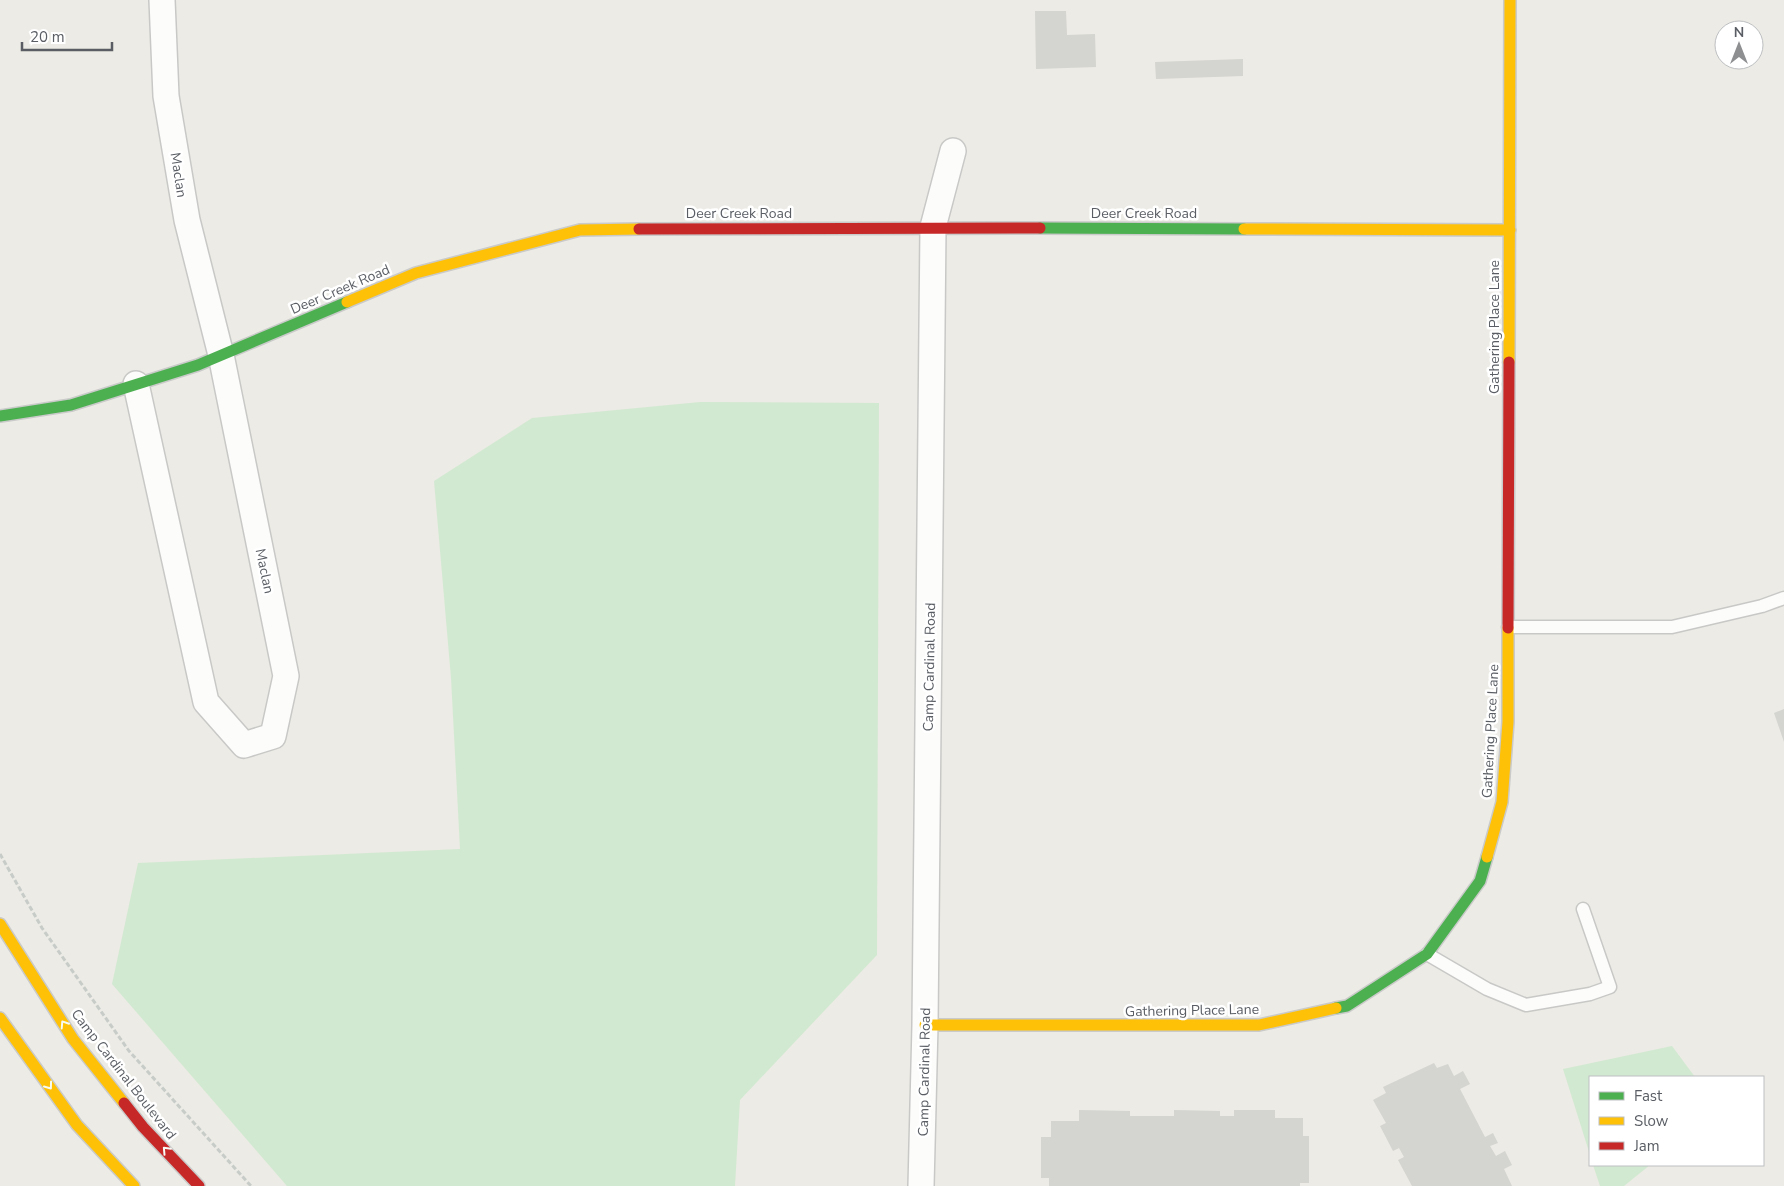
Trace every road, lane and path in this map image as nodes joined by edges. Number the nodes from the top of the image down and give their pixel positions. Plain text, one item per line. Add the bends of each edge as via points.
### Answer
1 (162, 0) edge
2 (1510, 0) edge
3 (954, 151) dead end
4 (933, 227) junction
5 (1510, 230) junction
6 (221, 355) junction
7 (136, 384) junction
8 (0, 416) edge
9 (1784, 598) edge
10 (1508, 627) junction
11 (0, 854) edge
12 (1582, 909) dead end
13 (0, 924) edge
14 (1428, 954) junction
15 (0, 1018) edge
16 (925, 1025) junction
17 (134, 1186) edge
18 (199, 1186) edge
19 (251, 1186) edge
20 (921, 1186) edge

1 - 6 street, Maclan via 166,96 186,220
2 - 5 street, Gathering Place Lane
3 - 4 street, Camp Cardinal Road
4 - 5 street, Deer Creek Road
4 - 6 street, Deer Creek Road via 580,230 416,273
4 - 16 street, Camp Cardinal Road
5 - 10 street, Gathering Place Lane
6 - 7 street, Deer Creek Road
6 - 7 street, Maclan via 286,676 273,736 244,746 206,702
7 - 8 street, Deer Creek Road via 71,405
9 - 10 lane via 1672,627
10 - 14 street, Gathering Place Lane via 1508,722 1502,802 1480,881
11 - 19 path via 42,928 129,1051
12 - 14 lane via 1610,987 1590,994 1526,1005 1487,990
18 -> 13 street, Camp Cardinal Boulevard via 143,1127 73,1039
14 - 16 street, Gathering Place Lane via 1347,1006 1259,1025
15 -> 17 street via 77,1125
16 - 20 street, Camp Cardinal Road

